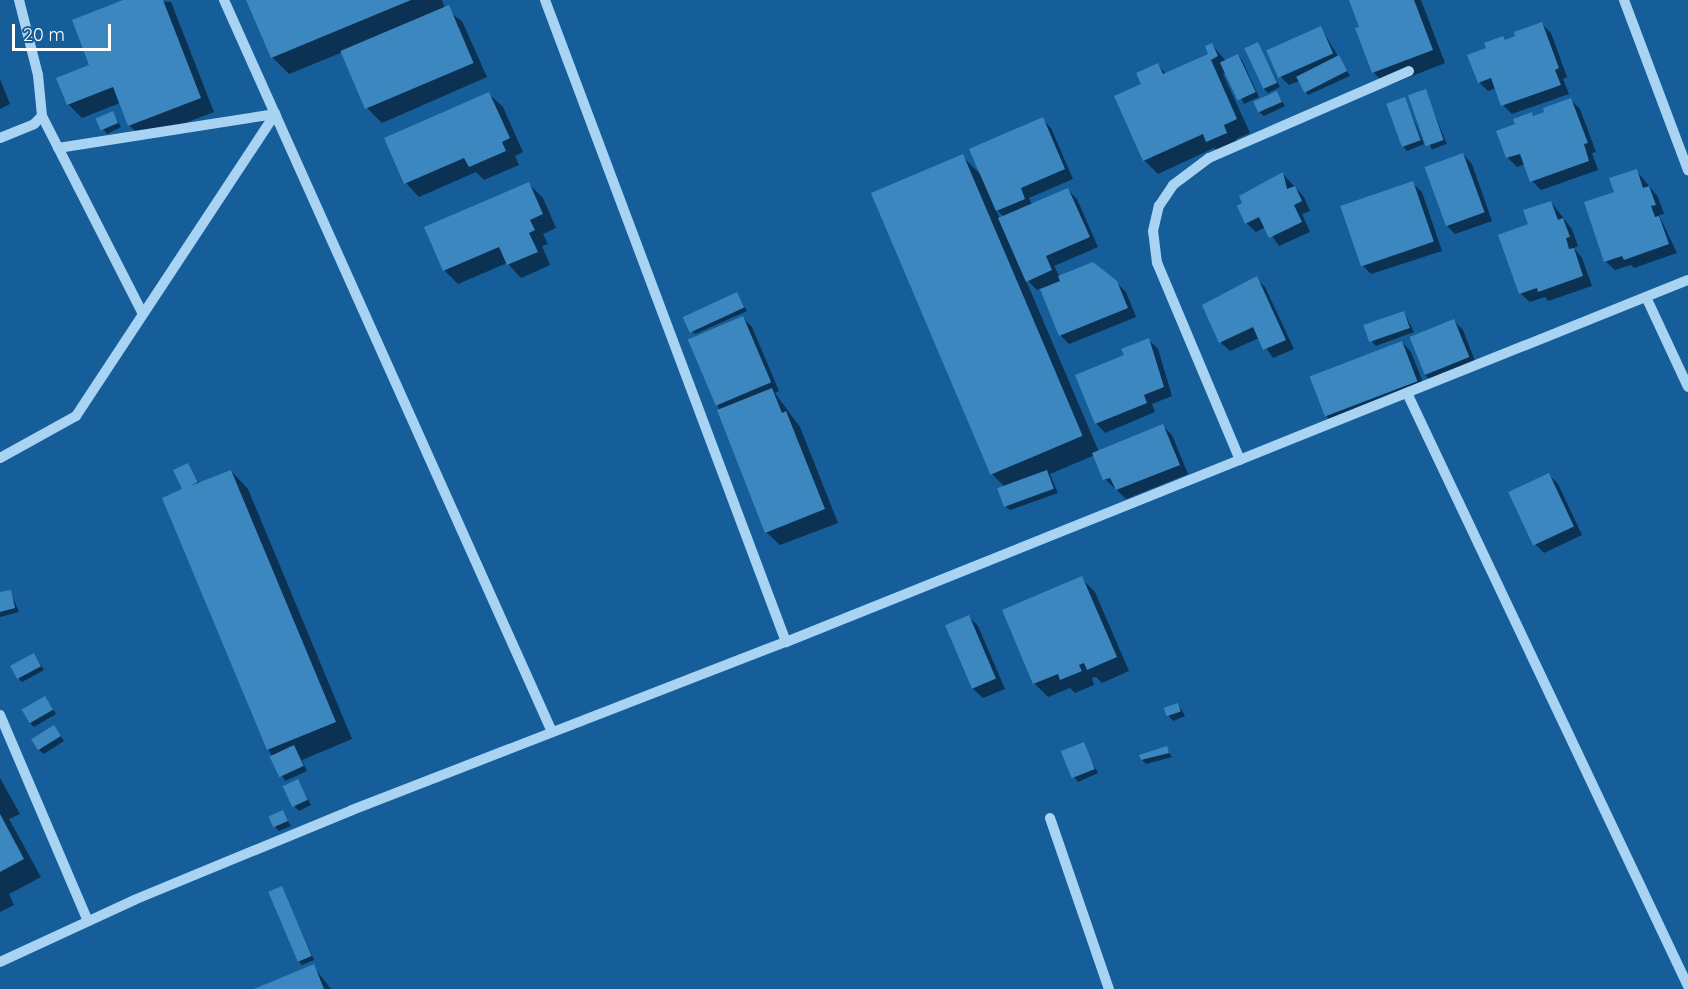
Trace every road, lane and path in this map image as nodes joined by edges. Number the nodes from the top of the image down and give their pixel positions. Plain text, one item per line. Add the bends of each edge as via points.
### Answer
1 (19, 0) edge
2 (224, 0) edge
3 (545, 0) edge
4 (1624, 0) edge
5 (1409, 71) dead end
6 (275, 114) junction
7 (42, 116) junction
8 (0, 138) edge
9 (58, 148) junction
10 (1688, 170) edge
11 (1688, 280) edge
12 (1646, 297) junction
13 (142, 312) junction
14 (1688, 387) edge
15 (1407, 393) junction
16 (0, 458) edge
17 (1240, 460) junction
18 (786, 642) junction
19 (0, 715) edge
20 (552, 732) junction
21 (1050, 818) dead end
22 (88, 921) junction
23 (0, 962) edge
24 (1688, 986) edge
25 (1109, 989) edge

1 - 7 street via 38,75
2 - 6 street
3 - 18 street
4 - 10 street
5 - 17 street via 1209,158 1173,185 1160,206 1154,231 1157,263
6 - 9 street
6 - 13 street
6 - 20 street
7 - 8 street via 34,124
7 - 9 street
9 - 13 street
11 - 12 street
12 - 14 street
12 - 15 street
13 - 16 street via 111,368 75,416
15 - 17 street
15 - 24 street
17 - 18 street
18 - 20 street
19 - 22 street
20 - 22 street via 352,810
21 - 25 street
22 - 23 street

